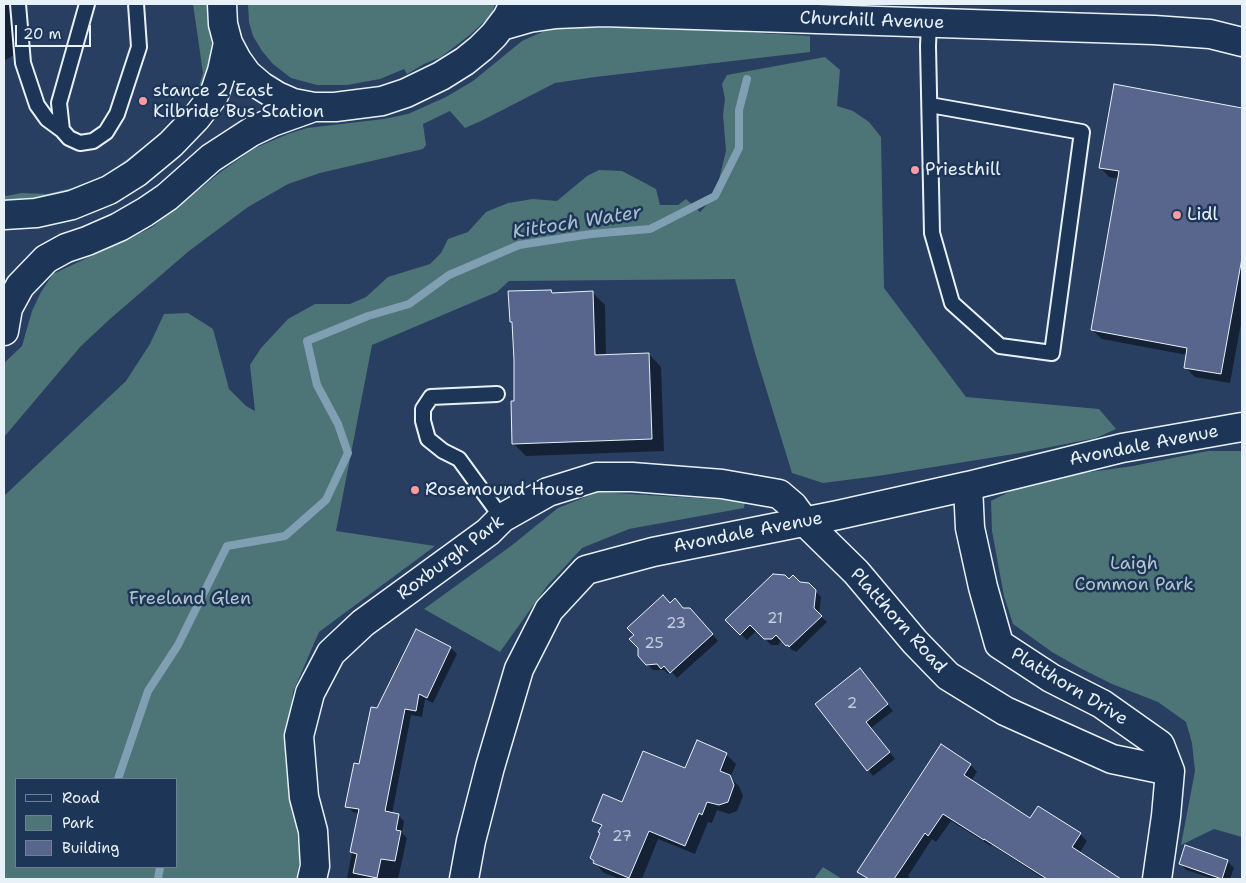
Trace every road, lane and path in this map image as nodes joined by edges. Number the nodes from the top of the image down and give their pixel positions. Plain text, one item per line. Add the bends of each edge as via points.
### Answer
1 (18, 4) edge
2 (87, 4) edge
3 (136, 4) edge
4 (222, 4) edge
5 (507, 15) edge
6 (929, 23) junction
7 (1242, 42) edge
8 (228, 43) junction
9 (930, 105) junction
10 (314, 107) junction
11 (62, 130) junction
12 (4, 215) edge
13 (5, 309) edge
14 (497, 394) dead end
15 (1242, 427) edge
16 (968, 486) junction
17 (502, 518) junction
18 (804, 521) junction
19 (1170, 771) junction
20 (312, 879) edge
21 (464, 879) edge
22 (1157, 879) edge

1 - 11 lane via 23,63 37,105 47,119
2 - 11 lane via 60,103
3 - 11 lane via 139,47 117,114 106,132 93,141 80,143
4 - 8 street
5 - 6 street, Churchill Avenue via 529,18 577,12
5 - 10 street via 481,48 466,61 406,93 382,101
6 - 7 street, Churchill Avenue via 1181,32 1210,34
6 - 9 lane
8 - 10 street via 247,74 261,86 293,103
8 - 12 street via 214,95 171,144 136,173 109,190 72,206
9 - 9 lane via 932,233 952,303 1000,346 1052,353 1082,132
10 - 13 street via 251,132 211,158 145,212 46,259 20,286
14 - 17 lane via 431,397 424,408 423,421 428,439 459,459
15 - 16 street, Avondale Avenue via 1122,448
16 - 18 street, Avondale Avenue
16 - 19 street, Platthorn Drive via 970,528 999,644 1051,678 1102,704 1160,745
17 - 18 street, Roxburgh Park via 548,492 596,477 632,477 722,484 779,494
17 - 20 street, Roxburgh Park via 488,532 363,623 331,654 310,693 299,736 304,797 313,831
18 - 19 street, Platthorn Road via 856,572 948,676 1005,711 1112,759
18 - 21 street, Avondale Avenue via 653,552 586,570 548,610 519,669 490,767
19 - 22 street, Platthorn Drive

